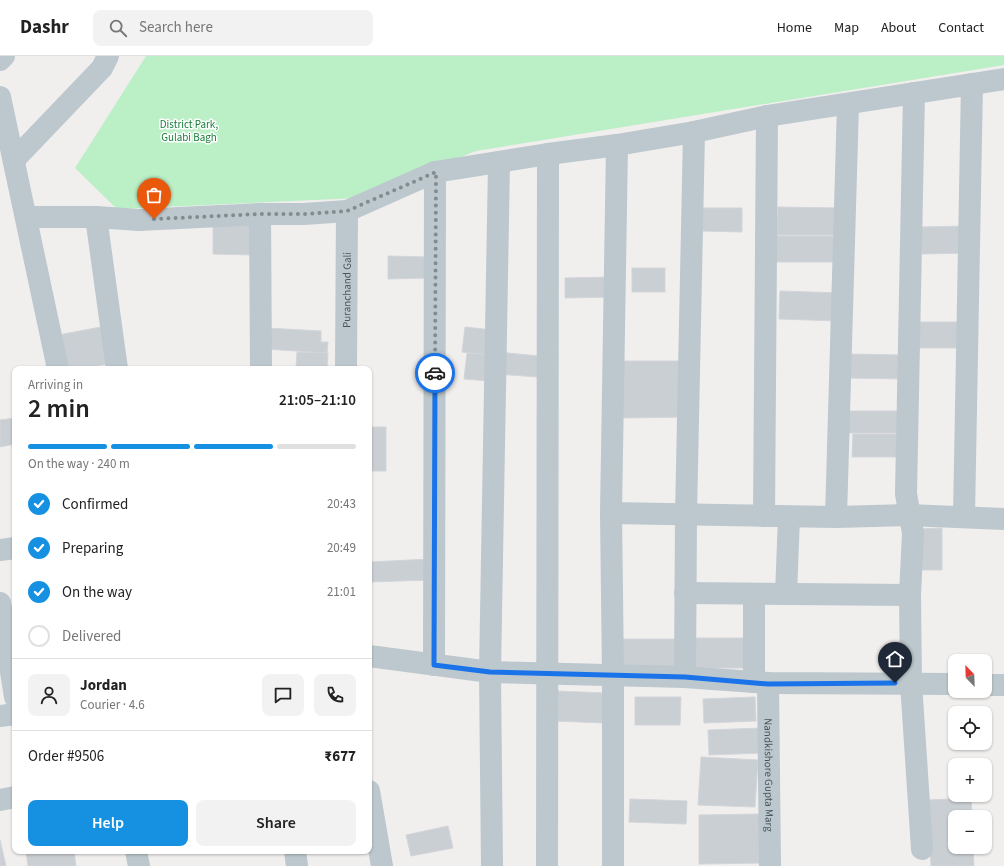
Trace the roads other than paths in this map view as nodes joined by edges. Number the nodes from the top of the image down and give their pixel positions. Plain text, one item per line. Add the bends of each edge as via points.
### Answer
1 (4, 56) edge
2 (108, 56) edge
3 (0, 60) edge
4 (1004, 79) edge
5 (972, 84) junction
6 (914, 93) junction
7 (0, 97) edge
8 (848, 104) junction
9 (767, 116) junction
10 (694, 132) junction
11 (617, 145) junction
12 (548, 154) junction
13 (14, 160) junction
14 (499, 162) junction
15 (436, 172) junction
16 (347, 211) junction
17 (260, 214) junction
18 (26, 217) junction
19 (96, 217) junction
20 (57, 366) edge
21 (117, 366) edge
22 (261, 366) edge
23 (346, 366) edge
24 (611, 513) junction
25 (686, 515) junction
26 (909, 515) junction
27 (764, 516) junction
28 (964, 516) junction
29 (789, 517) junction
30 (836, 517) junction
31 (1004, 518) edge
32 (12, 548) edge
33 (0, 550) edge
34 (686, 593) junction
35 (754, 594) junction
36 (786, 594) junction
37 (910, 595) junction
38 (0, 604) edge
39 (372, 656) edge
40 (434, 665) junction
41 (490, 672) junction
42 (546, 673) junction
43 (613, 676) junction
44 (685, 677) junction
45 (12, 678) edge
46 (761, 683) junction
47 (911, 683) junction
48 (948, 684) edge
49 (12, 714) edge
50 (0, 716) edge
51 (12, 798) edge
52 (0, 800) edge
53 (372, 808) edge
54 (922, 849) dead end
55 (137, 854) edge
56 (295, 854) edge
57 (139, 866) edge
58 (297, 866) edge
59 (382, 866) edge
60 (492, 866) edge
61 (547, 866) edge
62 (613, 866) edge
63 (770, 866) edge

1 - 3 street
2 - 13 street via 102,68
4 - 5 street
5 - 6 street
5 - 28 street
6 - 8 street
6 - 26 street via 906,494
7 - 13 street
8 - 9 street
8 - 30 street
9 - 10 street
9 - 27 street
10 - 11 street
10 - 25 street
11 - 12 street
11 - 24 street
12 - 14 street
12 - 42 street
13 - 18 street
14 - 15 street
14 - 41 street
15 - 16 street
15 - 40 street
16 - 17 street
16 - 23 street, Puranchand Gali
17 - 19 street via 139,220
17 - 22 street
18 - 19 street
18 - 20 street
19 - 21 street
24 - 25 street
24 - 43 street
25 - 27 street
25 - 34 street
26 - 28 street
26 - 30 street
26 - 37 street via 913,533
27 - 29 street
28 - 31 street
29 - 30 street
29 - 36 street
32 - 33 street
34 - 35 street
34 - 44 street
35 - 36 street
35 - 46 street, Nandkishore Gupta Marg
36 - 37 street
37 - 47 street
38 - 45 street
39 - 40 street
40 - 41 street
41 - 42 street
41 - 60 street
42 - 43 street
42 - 61 street
43 - 44 street
43 - 62 street
44 - 46 street
46 - 47 street
46 - 63 street, Nandkishore Gupta Marg
47 - 48 street
47 - 54 street
49 - 50 street
51 - 52 street
53 - 59 street
55 - 57 street
56 - 58 street

